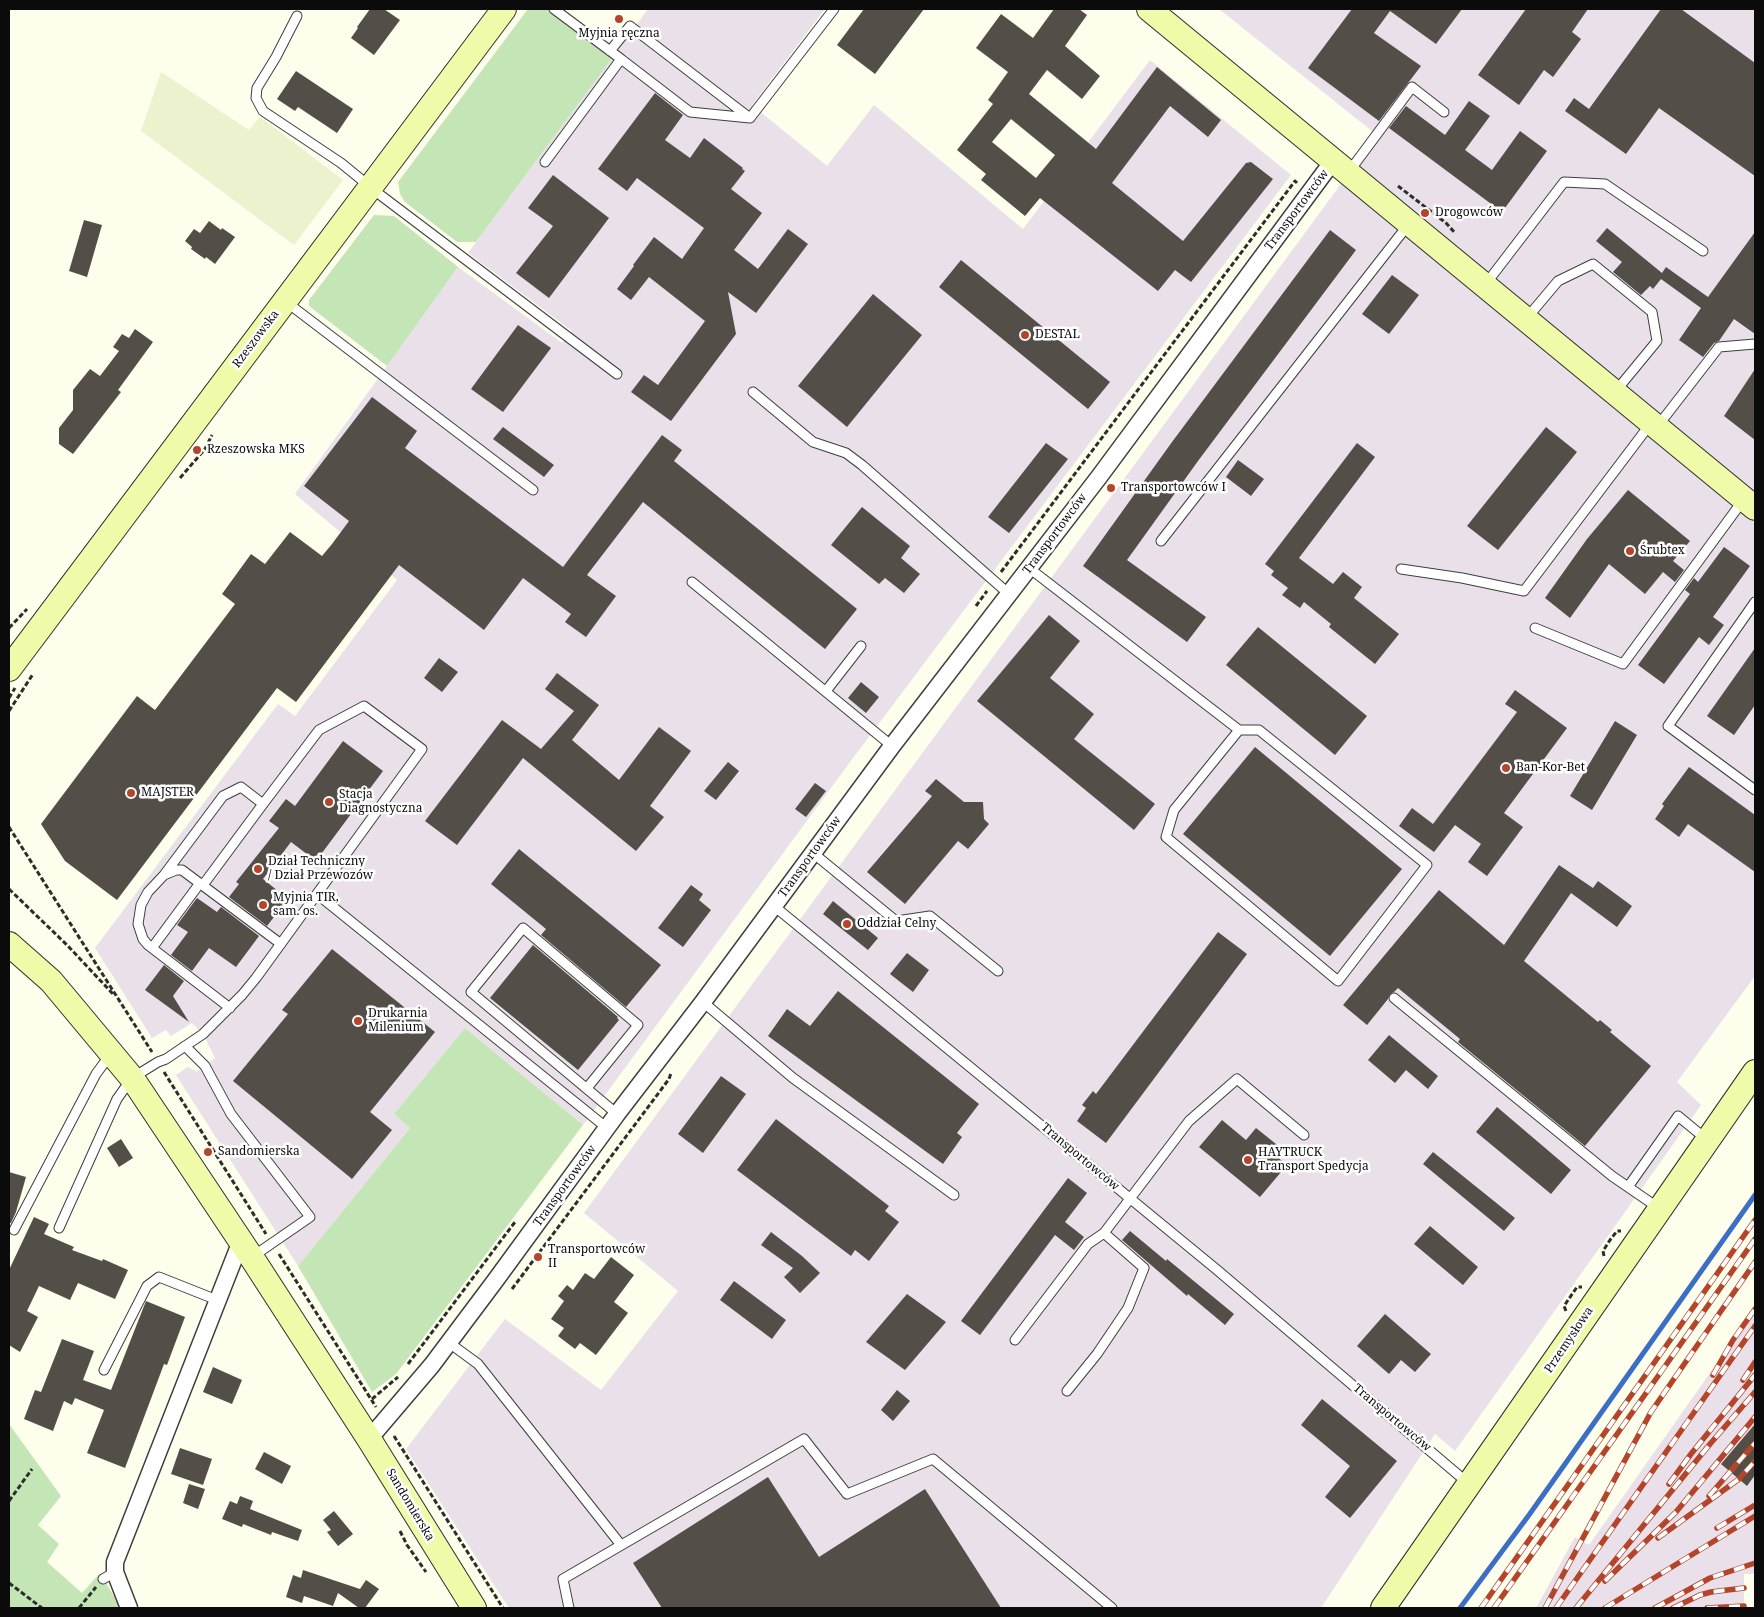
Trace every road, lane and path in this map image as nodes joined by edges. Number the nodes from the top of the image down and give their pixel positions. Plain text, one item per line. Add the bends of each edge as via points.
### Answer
1 (504, 9) edge
2 (554, 9) edge
3 (834, 9) edge
4 (1149, 9) edge
5 (297, 16) dead end
6 (610, 51) junction
7 (621, 59) junction
8 (1444, 112) dead end
9 (750, 118) junction
10 (545, 162) dead end
11 (1340, 167) junction
12 (370, 187) junction
13 (1410, 223) junction
14 (1703, 251) dead end
15 (1485, 285) junction
16 (285, 300) junction
17 (1526, 318) junction
18 (1755, 344) edge
19 (618, 374) dead end
20 (753, 392) dead end
21 (1615, 392) junction
22 (1654, 425) junction
23 (533, 490) dead end
24 (1750, 503) edge
25 (1161, 541) dead end
26 (1029, 568) junction
27 (1401, 569) dead end
28 (692, 582) dead end
29 (1009, 594) junction
30 (1755, 602) edge
31 (1535, 628) dead end
32 (861, 646) dead end
33 (9, 669) edge
34 (826, 691) junction
35 (18, 698) dead end
36 (9, 711) edge
37 (1239, 730) junction
38 (892, 746) junction
39 (1755, 790) edge
40 (263, 804) junction
41 (9, 827) edge
42 (813, 853) junction
43 (164, 875) junction
44 (202, 884) junction
45 (9, 888) edge
46 (317, 894) junction
47 (774, 906) junction
48 (9, 944) edge
49 (281, 944) junction
50 (152, 948) junction
51 (998, 971) dead end
52 (1394, 998) dead end
53 (119, 1000) junction
54 (703, 1002) junction
55 (230, 1008) junction
56 (186, 1046) junction
57 (111, 1052) junction
58 (158, 1062) junction
59 (1755, 1072) edge
60 (132, 1078) junction
61 (587, 1088) junction
62 (617, 1114) junction
63 (607, 1128) junction
64 (1304, 1135) dead end
65 (1708, 1141) junction
66 (1628, 1187) junction
67 (954, 1195) dead end
68 (1130, 1198) junction
69 (1660, 1209) junction
70 (59, 1228) dead end
71 (14, 1230) dead end
72 (1104, 1233) junction
73 (272, 1243) junction
74 (246, 1249) junction
75 (217, 1300) junction
76 (1015, 1340) dead end
77 (448, 1342) junction
78 (104, 1370) dead end
79 (1067, 1391) dead end
80 (372, 1399) dead end
81 (394, 1435) dead end
82 (369, 1439) junction
83 (32, 1468) dead end
84 (1470, 1484) junction
85 (9, 1501) edge
86 (621, 1545) junction
87 (109, 1575) junction
88 (9, 1583) edge
89 (42, 1608) edge
90 (79, 1608) edge
91 (129, 1608) edge
92 (474, 1608) edge
93 (503, 1608) edge
94 (569, 1608) edge
95 (1112, 1608) edge
96 (1383, 1608) edge

1 - 12 street, Rzeszowska
2 - 6 lane
3 - 9 lane
4 - 11 street
5 - 12 lane via 257,88 259,106
6 - 7 lane
6 - 9 lane via 630,26
7 - 9 lane via 690,112
7 - 10 lane
8 - 11 lane via 1412,87
11 - 13 street
11 - 26 street, Transportowców
12 - 16 street, Rzeszowska
12 - 19 lane
13 - 15 street
13 - 25 lane
14 - 15 lane via 1605,184 1564,182
15 - 17 street
16 - 23 lane
16 - 33 street, Rzeszowska
17 - 21 street
17 - 21 lane via 1558,280 1592,264 1652,312 1657,341
18 - 22 lane via 1719,348
20 - 29 lane via 813,442 846,453 862,465
21 - 22 street
22 - 24 street
22 - 27 lane via 1524,591
24 - 31 lane via 1624,664
26 - 29 street, Transportowców
26 - 37 lane
28 - 34 lane
29 - 38 street, Transportowców
30 - 39 lane via 1668,726
32 - 34 lane
34 - 38 lane
35 - 36 path
37 - 37 lane via 1259,730 1427,865 1338,981 1166,837 1174,810
38 - 42 street, Transportowców
40 - 43 lane via 241,787 223,796
40 - 44 lane
40 - 46 lane via 320,730 364,706 422,749
41 - 53 path
42 - 47 street, Transportowców
42 - 51 lane via 896,921 930,916
43 - 44 lane via 182,870
43 - 50 lane via 148,892 140,911 140,932
44 - 49 lane
44 - 50 lane
45 - 53 path
46 - 49 lane
46 - 63 lane
47 - 54 street, Transportowców
47 - 68 lane, Transportowców
48 - 57 street, Sandomierska via 51,981
49 - 55 lane
50 - 55 lane
52 - 66 lane
53 - 58 path
54 - 62 street, Transportowców
54 - 67 lane via 793,1078
55 - 56 lane
56 - 58 lane
56 - 73 lane via 205,1066 231,1114 310,1218
57 - 60 street, Sandomierska
57 - 71 lane via 96,1074
58 - 60 lane
58 - 73 path
59 - 65 street, Przemysłowa
60 - 70 lane via 117,1099
60 - 74 street, Sandomierska
61 - 61 lane via 471,992 523,928 638,1025
61 - 62 lane
62 - 63 street, Transportowców
63 - 77 street, Transportowców
64 - 68 lane, Transportowców via 1237,1079 1189,1121
65 - 66 lane via 1678,1116
65 - 69 street, Przemysłowa
66 - 69 lane
68 - 72 lane, Transportowców
68 - 84 lane, Transportowców
69 - 84 street, Przemysłowa
72 - 76 lane, Transportowców via 1088,1244
72 - 79 lane via 1144,1268 1128,1308
73 - 74 lane
73 - 80 path
74 - 75 street
74 - 82 street, Sandomierska
75 - 78 lane via 159,1277 147,1286
75 - 87 street
77 - 82 street, Transportowców
77 - 86 lane via 478,1364
81 - 93 path
82 - 92 street, Sandomierska
83 - 85 path
84 - 96 street, Przemysłowa
86 - 94 lane via 563,1579
86 - 95 lane via 804,1439 847,1494 933,1459
87 - 90 path
87 - 91 street
88 - 89 path

